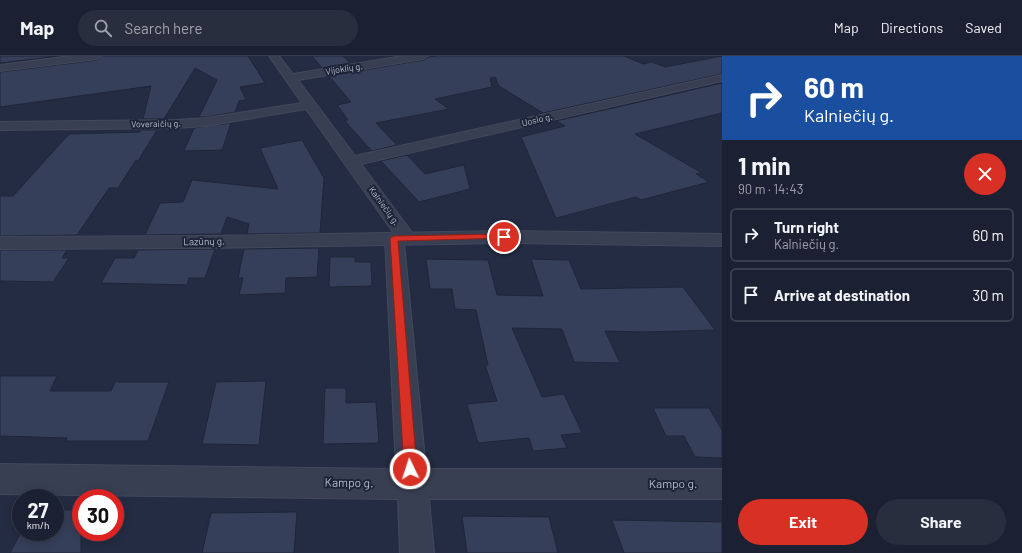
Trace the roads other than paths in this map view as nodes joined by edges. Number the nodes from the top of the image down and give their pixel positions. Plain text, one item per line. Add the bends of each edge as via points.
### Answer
1 (97, 56) edge
2 (274, 56) edge
3 (423, 56) edge
4 (0, 68) edge
5 (289, 78) junction
6 (722, 78) edge
7 (310, 105) junction
8 (0, 126) edge
9 (351, 162) junction
10 (400, 238) junction
11 (722, 240) edge
12 (0, 243) edge
13 (0, 479) edge
14 (412, 484) junction
15 (722, 484) edge
16 (417, 553) edge

1 - 4 street
2 - 5 street, Kalniečių g.
3 - 5 street, Vijoklių g.
5 - 7 street, Kalniečių g.
6 - 9 street, Uosio g.
7 - 8 street, Voveraičių g. via 206,122
7 - 9 street, Kalniečių g.
9 - 10 street, Kalniečių g.
10 - 11 street
10 - 12 street, Lazūnų g.
10 - 14 street
13 - 14 street, Kampo g.
14 - 15 street, Kampo g.
14 - 16 street

